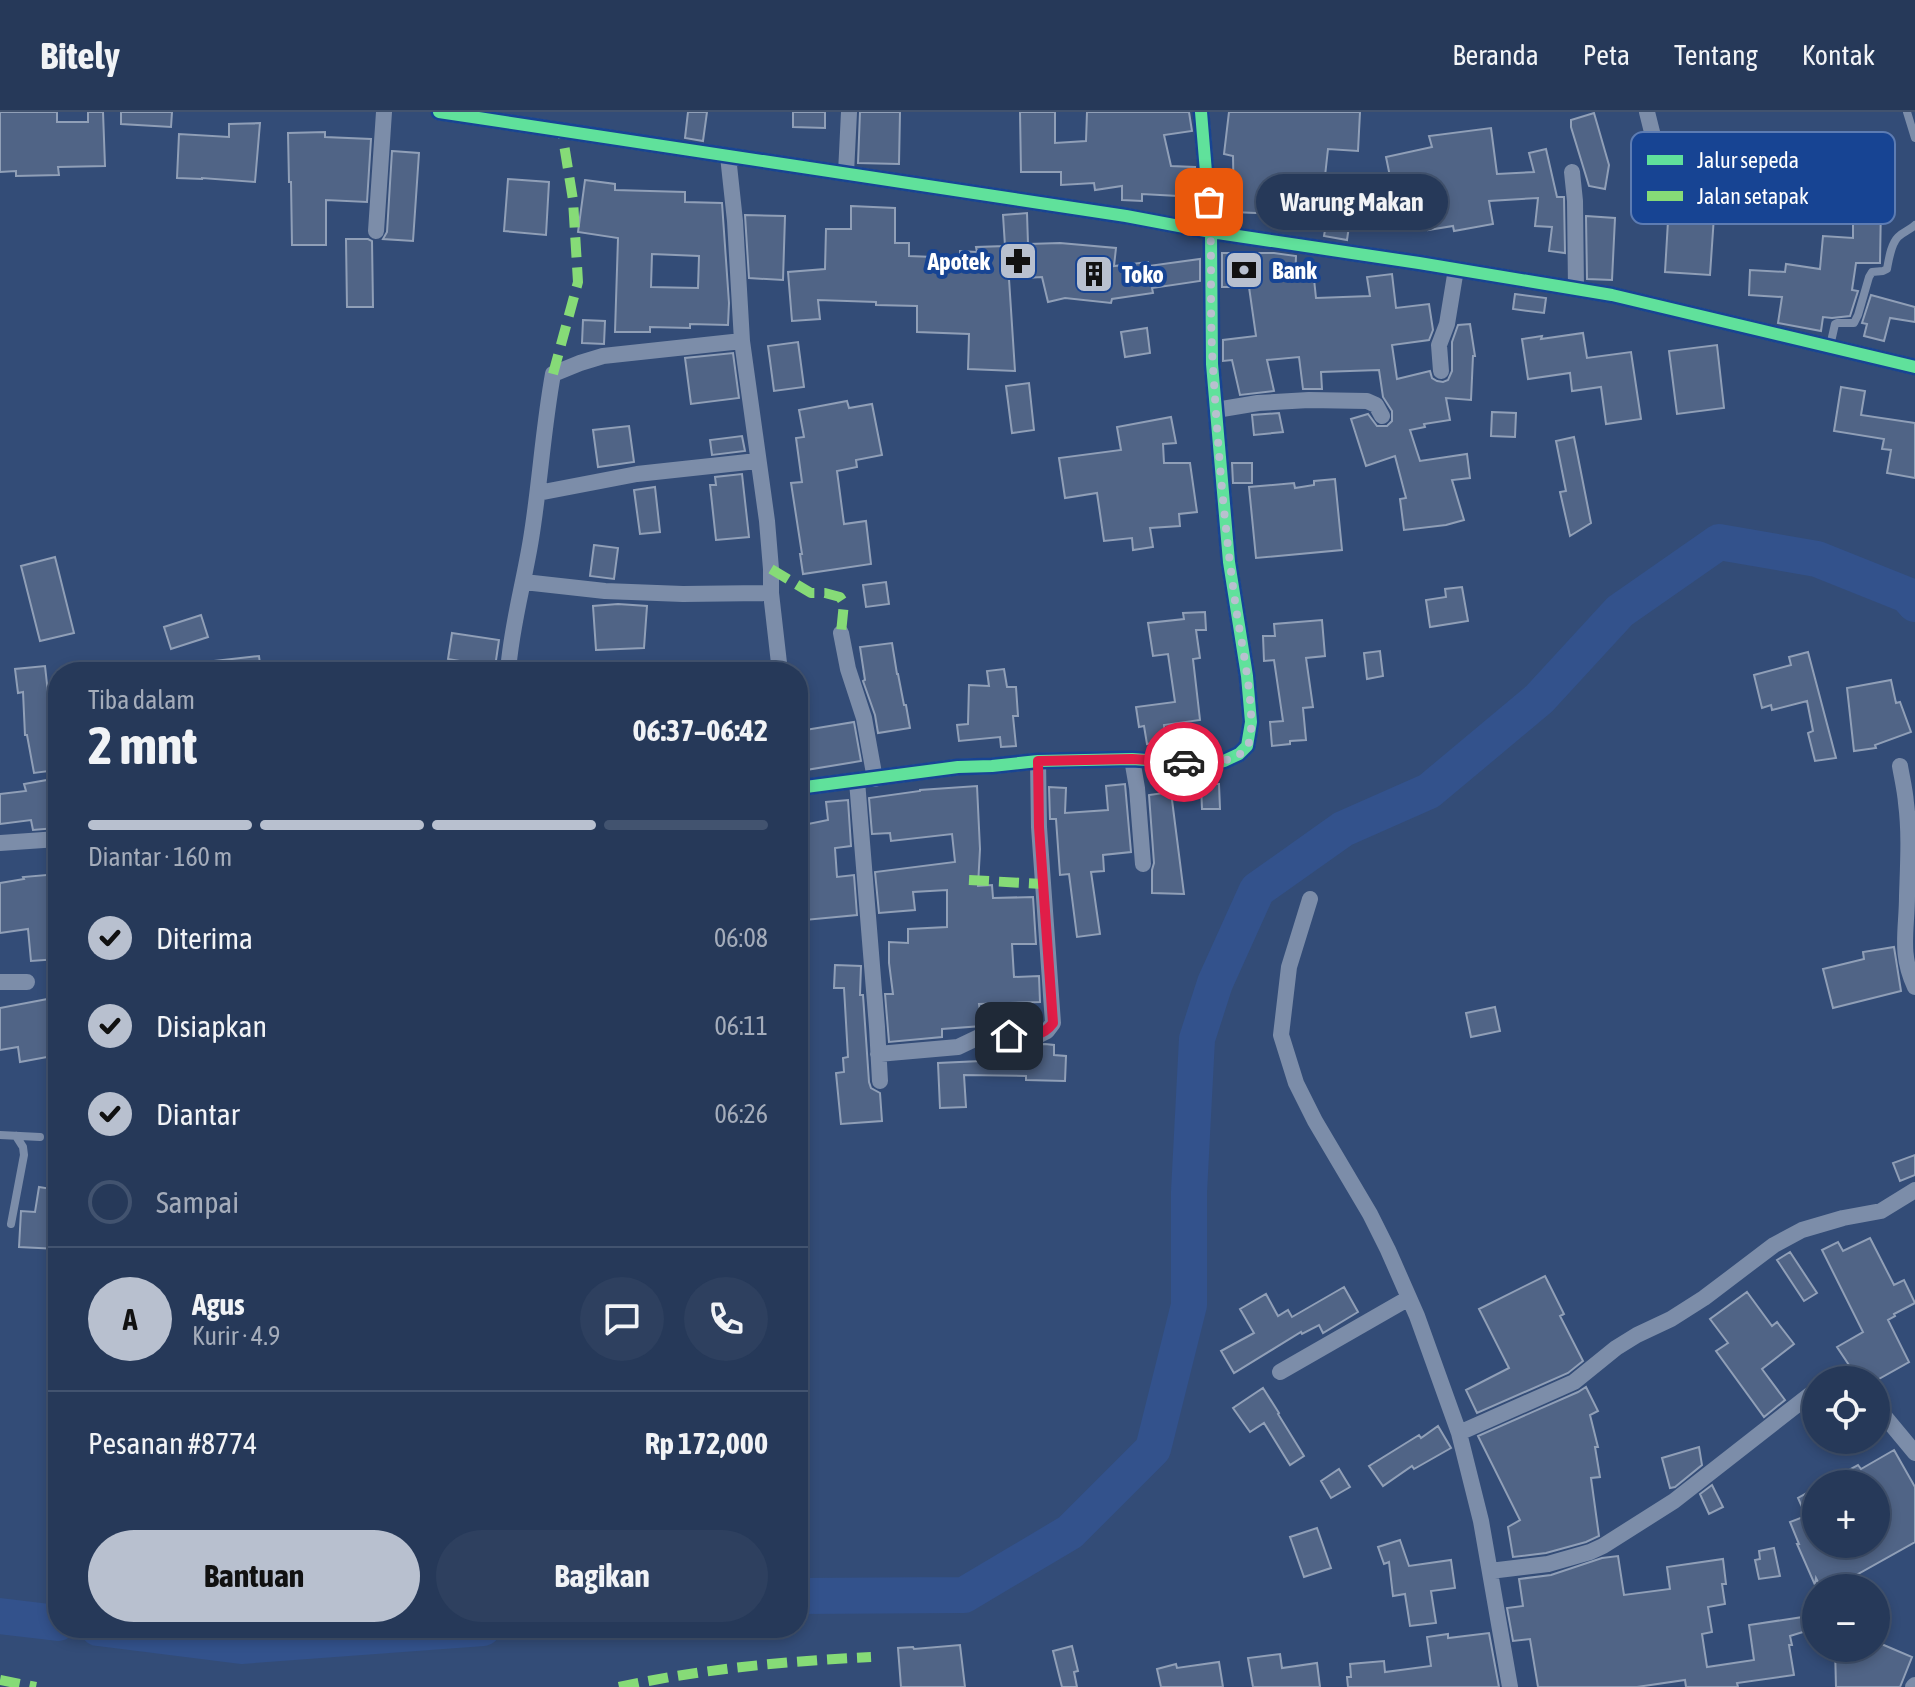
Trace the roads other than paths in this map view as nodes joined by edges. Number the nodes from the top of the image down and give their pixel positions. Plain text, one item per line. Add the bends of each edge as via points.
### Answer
1 (384, 112) edge
2 (439, 112) edge
3 (849, 112) edge
4 (1201, 112) edge
5 (1647, 112) edge
6 (1907, 112) edge
7 (1652, 132) edge
8 (1915, 138) edge
9 (728, 156) junction
10 (1572, 172) dead end
11 (846, 173) junction
12 (1915, 225) edge
13 (376, 231) dead end
14 (1211, 232) junction
15 (1456, 269) junction
16 (1576, 289) junction
17 (742, 341) junction
18 (1830, 346) junction
19 (1915, 367) edge
20 (1441, 371) dead end
21 (1216, 410) junction
22 (1382, 416) dead end
23 (757, 461) junction
24 (538, 493) junction
25 (524, 582) junction
26 (771, 593) junction
27 (841, 633) dead end
28 (509, 662) edge
29 (779, 662) edge
30 (1132, 759) junction
31 (1038, 761) junction
32 (1900, 766) dead end
33 (875, 779) junction
34 (857, 781) junction
35 (808, 787) edge
36 (48, 840) edge
37 (0, 843) edge
38 (1143, 864) dead end
39 (1310, 899) dead end
40 (0, 982) edge
41 (27, 982) dead end
42 (1915, 987) edge
43 (878, 1054) junction
44 (880, 1081) dead end
45 (0, 1135) edge
46 (16, 1136) junction
47 (40, 1137) dead end
48 (1915, 1190) edge
49 (11, 1224) dead end
50 (1409, 1298) junction
51 (1280, 1372) dead end
52 (1802, 1401) edge
53 (1890, 1423) edge
54 (1459, 1433) junction
55 (1915, 1453) edge
56 (1490, 1571) junction
57 (1510, 1687) edge

1 - 13 street
2 - 9 street
3 - 11 street
4 - 14 street
5 - 7 street
6 - 8 lane
9 - 11 street
9 - 17 street
10 - 16 street
11 - 14 street
12 - 18 lane via 1895,239 1887,269 1872,272 1854,323 1835,324
14 - 15 street
14 - 21 street
15 - 16 street
15 - 20 street via 1439,345
16 - 18 street
17 - 23 street
17 - 24 street via 603,356 553,374
18 - 19 street
21 - 22 street via 1258,403 1367,401
21 - 30 street via 1229,562 1247,676 1247,746 1208,764
23 - 24 street via 637,474
23 - 26 street
24 - 25 street
25 - 26 street via 605,591
25 - 28 street
26 - 29 street
27 - 33 street
30 - 31 street
30 - 38 street
31 - 33 street
31 - 43 street via 1053,1023 1039,1035 979,1037 958,1047
32 - 42 street via 1908,822 1904,937
33 - 34 street
34 - 35 street
34 - 43 street
36 - 37 street
39 - 50 street via 1289,967 1281,1035 1296,1083 1370,1214
40 - 41 street
43 - 44 street
45 - 46 lane
46 - 47 lane
46 - 49 lane via 24,1155
48 - 54 street via 1881,1211 1802,1230 1671,1319 1616,1348 1574,1382
50 - 51 street
50 - 54 street
52 - 56 street via 1674,1501 1603,1546 1548,1564
53 - 55 street
54 - 56 street
56 - 57 street

